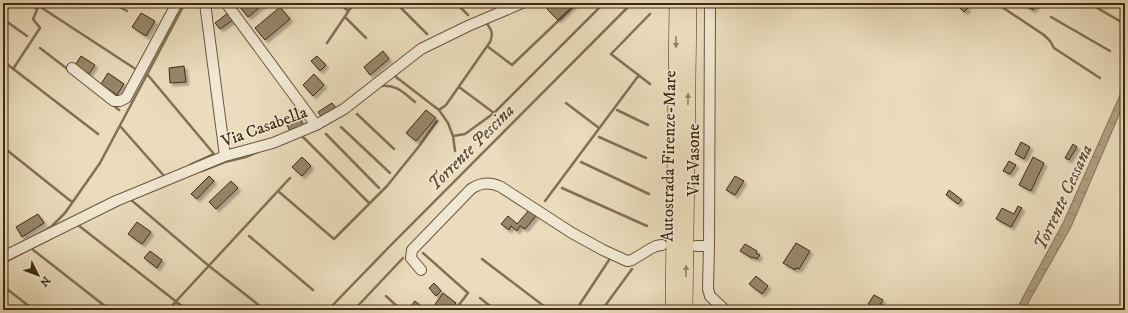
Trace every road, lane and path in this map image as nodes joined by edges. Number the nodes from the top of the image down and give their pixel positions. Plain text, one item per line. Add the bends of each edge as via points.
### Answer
1 (176, 3) edge
2 (205, 3) edge
3 (226, 3) edge
4 (522, 3) edge
5 (677, 3) edge
6 (689, 3) edge
7 (710, 3) edge
8 (72, 68) dead end
9 (316, 125) junction
10 (225, 156) junction
11 (662, 245) dead end
12 (696, 246) dead end
13 (709, 246) junction
14 (3, 258) edge
15 (421, 270) dead end
16 (673, 310) edge
17 (685, 310) edge
18 (725, 310) edge

1 - 8 street via 126,98 114,101
2 - 10 street
3 - 9 street
4 - 9 street, Via Casabella via 421,49 344,109
5 -> 16 highway, Autostrada Firenze-Mare
17 -> 6 highway, Autostrada Firenze-Mare
7 - 13 street, Via Vasone
9 - 10 street, Via Casabella via 273,143
10 - 14 street, Via Casabella via 116,201
11 - 15 street via 627,261 572,233 501,187 486,183 471,189 412,250 412,258
12 - 13 street
13 - 18 street, Via Vasone via 708,293

